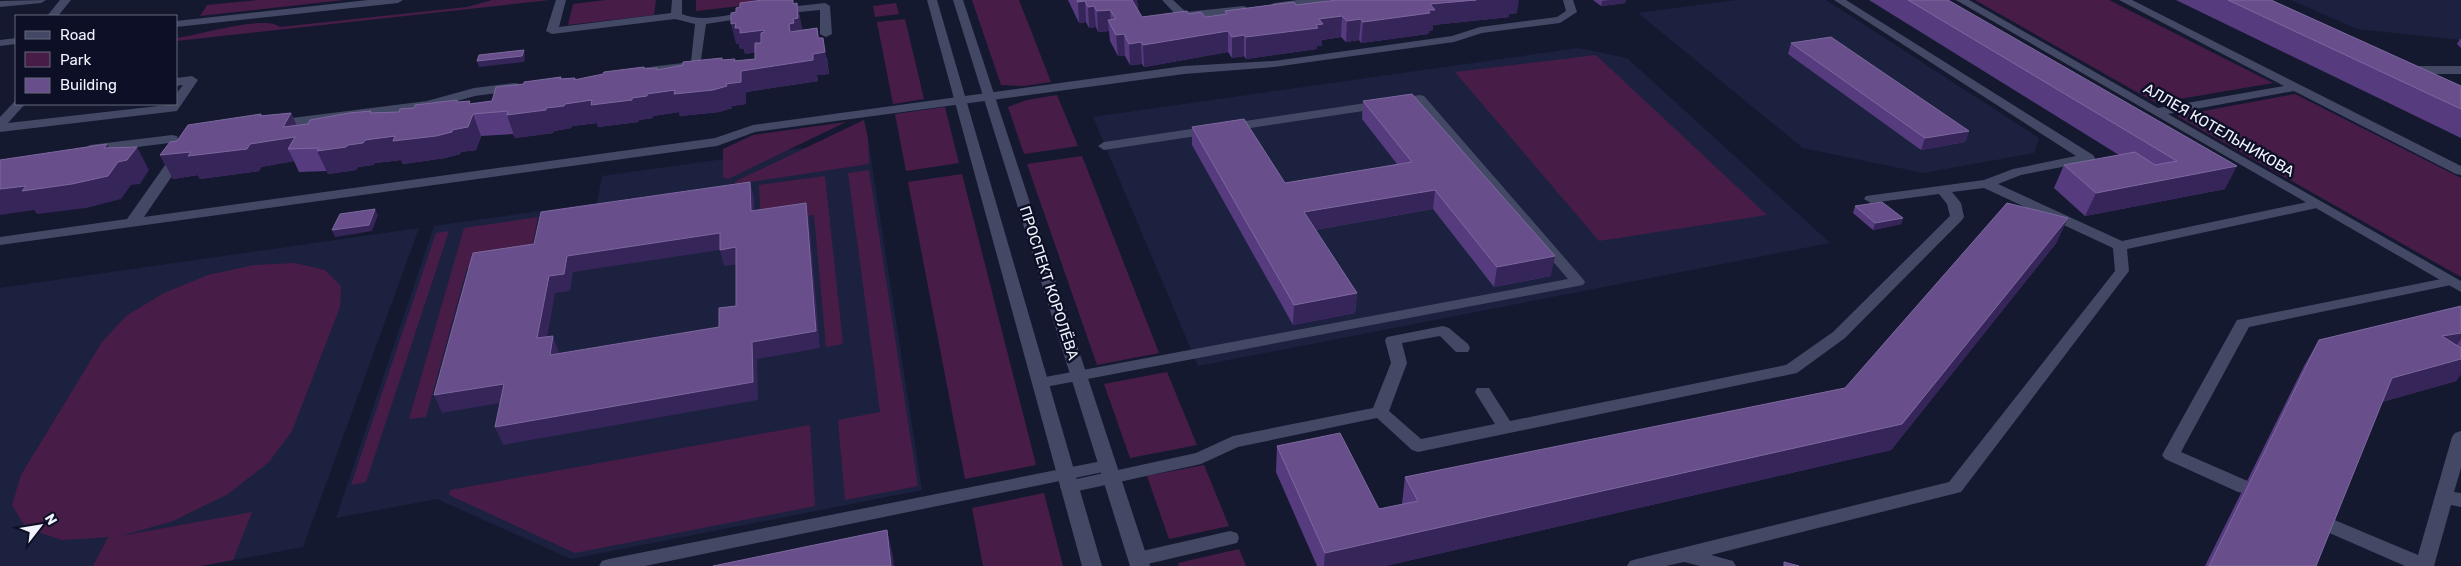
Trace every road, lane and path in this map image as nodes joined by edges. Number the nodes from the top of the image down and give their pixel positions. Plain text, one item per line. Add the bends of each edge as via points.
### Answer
1 (41, 0) edge
2 (66, 0) edge
3 (398, 0) edge
4 (560, 0) edge
5 (677, 0) edge
6 (932, 0) edge
7 (958, 0) edge
8 (1167, 0) edge
9 (1325, 0) edge
10 (1568, 0) edge
11 (1839, 0) edge
12 (1962, 0) edge
13 (2124, 0) edge
14 (0, 4) edge
15 (53, 15) edge
16 (676, 16) junction
17 (701, 21) junction
18 (178, 24) edge
19 (826, 34) dead end
20 (15, 41) edge
21 (0, 43) edge
22 (2397, 62) edge
23 (2461, 70) edge
24 (627, 73) edge
25 (178, 82) edge
26 (529, 85) edge
27 (2296, 87) junction
28 (989, 97) junction
29 (178, 100) edge
30 (961, 101) junction
31 (18, 105) edge
32 (175, 105) edge
33 (2156, 112) junction
34 (0, 126) edge
35 (261, 126) edge
36 (172, 139) dead end
37 (188, 142) edge
38 (1104, 146) dead end
39 (77, 151) edge
40 (2461, 171) edge
41 (1986, 184) junction
42 (1943, 190) junction
43 (1870, 199) dead end
44 (2317, 204) junction
45 (131, 223) junction
46 (0, 241) edge
47 (2120, 246) junction
48 (2456, 284) edge
49 (1462, 348) dead end
50 (1078, 376) junction
51 (1040, 383) junction
52 (1483, 392) dead end
53 (1380, 412) junction
54 (1506, 428) junction
55 (2461, 438) edge
56 (1109, 472) junction
57 (1068, 481) junction
58 (2244, 487) dead end
59 (2453, 499) edge
60 (2325, 523) edge
61 (1230, 538) dead end
62 (1684, 554) junction
63 (1139, 563) edge
64 (609, 566) edge
65 (1092, 566) edge
66 (1637, 566) edge
67 (1726, 566) edge
68 (2424, 566) edge

1 - 14 street
2 - 15 street
3 - 18 street
4 - 16 street via 552,31
5 - 16 street
6 - 30 street
7 - 28 street, ПРОСПЕКТ КОРОЛЁВА
8 - 9 street via 1183,16
10 - 28 street via 1572,12 1560,20 1480,30 1454,39 1274,64 1184,70
11 - 41 street via 2088,158 2018,172
12 - 33 street, АЛЛЕЯ КОТЕЛЬНИКОВА
13 - 27 street
16 - 17 street
17 - 19 street via 824,6
17 - 24 street via 696,65
20 - 21 street
22 - 23 street via 2414,70
25 - 29 street via 192,80
26 - 35 street via 474,92 428,105
27 - 33 street
27 - 40 street
28 - 30 street
28 - 50 street, ПРОСПЕКТ КОРОЛЁВА
30 - 45 street via 753,129 718,142
30 - 51 street
31 - 34 street
32 - 34 street via 173,108
33 - 44 street, АЛЛЕЯ КОТЕЛЬНИКОВА
36 - 39 street
37 - 45 street
38 - 50 street via 1420,99 1578,282
41 - 42 street
41 - 47 street
42 - 43 street
42 - 54 street via 1954,203 1957,217 1839,335 1791,369
44 - 47 street
44 - 48 street, АЛЛЕЯ КОТЕЛЬНИКОВА
45 - 46 street
47 - 62 street via 2122,271 1955,487
48 - 58 street via 2243,323 2171,455
49 - 53 street via 1444,331 1393,340 1399,363
50 - 51 street
50 - 56 street, ПРОСПЕКТ КОРОЛЁВА
51 - 57 street
52 - 54 street
53 - 54 street via 1418,446
53 - 56 street via 1233,442 1201,458
55 - 59 street
56 - 57 street
56 - 63 street, ПРОСПЕКТ КОРОЛЁВА
57 - 64 street
57 - 65 street
59 - 68 street
60 - 68 street
61 - 63 street
62 - 66 street
62 - 67 street

